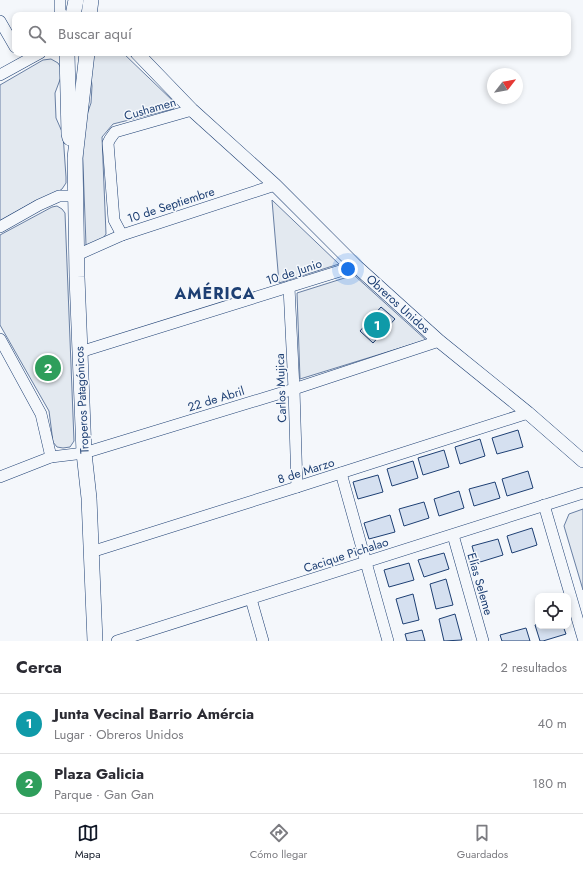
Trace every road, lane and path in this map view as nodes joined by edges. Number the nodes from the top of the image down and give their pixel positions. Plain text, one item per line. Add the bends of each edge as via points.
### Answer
1 (60, 0) edge
2 (76, 0) edge
3 (91, 0) edge
4 (60, 12) edge
5 (74, 12) edge
6 (89, 12) edge
7 (0, 21) edge
8 (12, 42) edge
9 (67, 56) edge
10 (87, 56) edge
11 (140, 56) edge
12 (21, 57) edge
13 (0, 75) edge
14 (192, 110) junction
15 (75, 158) junction
16 (275, 185) junction
17 (76, 196) junction
18 (0, 227) edge
19 (122, 235) junction
20 (77, 256) junction
21 (356, 266) junction
22 (289, 287) junction
23 (0, 339) edge
24 (439, 341) junction
25 (80, 352) junction
26 (294, 389) junction
27 (528, 413) junction
28 (84, 453) junction
29 (50, 457) junction
30 (583, 461) edge
31 (341, 473) junction
32 (0, 477) edge
33 (297, 487) junction
34 (583, 493) edge
35 (544, 505) junction
36 (453, 535) junction
37 (91, 552) junction
38 (365, 562) junction
39 (251, 599) junction
40 (583, 638) edge
41 (95, 641) edge
42 (117, 641) edge
43 (263, 641) edge
44 (388, 641) edge
45 (483, 641) edge

1 - 4 street
2 - 5 main road
3 - 6 main road
7 - 8 street
9 - 15 main road, Troperos Patagónicos via 70,134
10 - 15 main road, Troperos Patagónicos
11 - 14 street, Obreros Unidos
12 - 13 street
14 - 16 street, Obreros Unidos
14 - 19 street, Cushamen via 116,132 110,139 108,143 114,220
15 - 17 main road, Troperos Patagónicos
16 - 19 street, 10 de Septiembre
16 - 21 street, Obreros Unidos
17 - 18 street via 59,196
17 - 20 main road, Troperos Patagónicos
19 - 20 street, 10 de Septiembre
20 - 25 main road, Troperos Patagónicos
21 - 22 street, 10 de Junio
21 - 24 street, Obreros Unidos
22 - 25 street, 10 de Junio
22 - 26 street, Carlos Mujica
23 - 29 street via 41,414
24 - 26 street, 22 de Abril
24 - 27 street, Obreros Unidos
25 - 28 main road, Troperos Patagónicos
26 - 28 street, 22 de Abril
26 - 33 street, Carlos Mujica
27 - 30 street, Obreros Unidos
27 - 31 street, 8 de Marzo
28 - 29 street, 22 de Abril
28 - 37 main road, Troperos Patagónicos via 90,498
29 - 32 street, 22 de Abril
31 - 33 street, 8 de Marzo
31 - 38 street
33 - 37 street, 8 de Marzo
34 - 35 street, Cacique Pichalao
35 - 36 street, Cacique Pichalao
35 - 40 street
36 - 38 street, Cacique Pichalao
36 - 45 street, Elías Seleme
37 - 41 main road, Troperos Patagónicos
38 - 39 street, Cacique Pichalao
38 - 44 street
39 - 42 street, Cacique Pichalao
39 - 43 street

